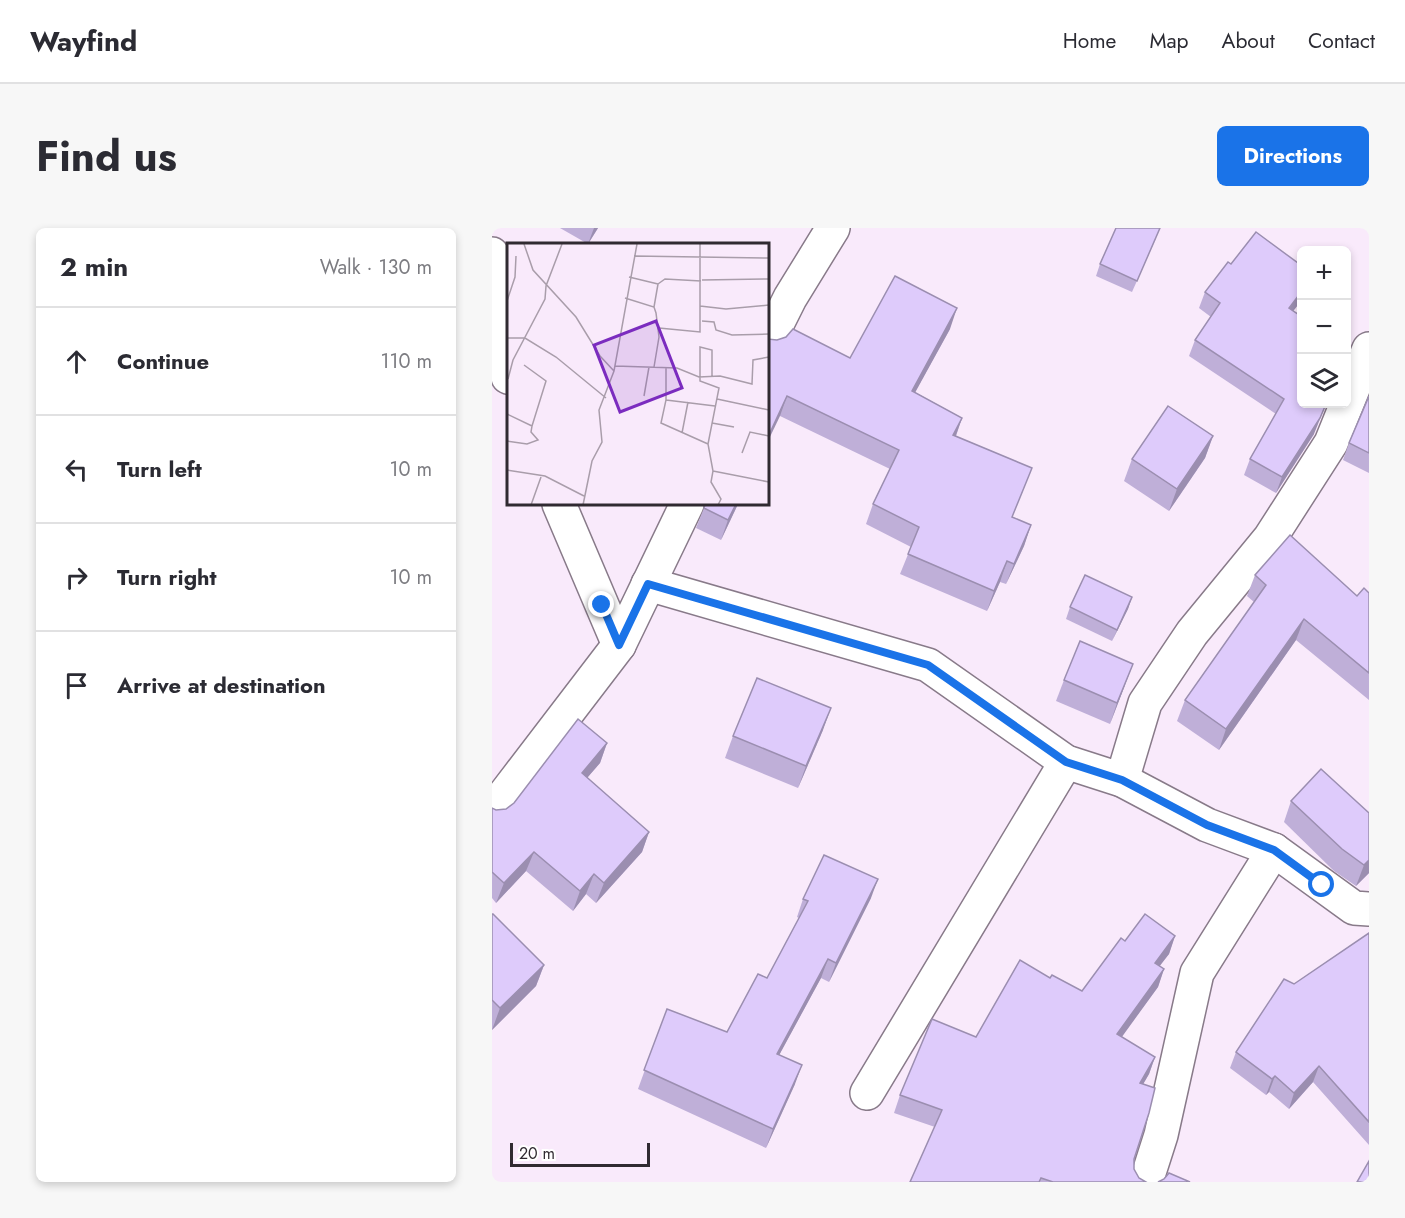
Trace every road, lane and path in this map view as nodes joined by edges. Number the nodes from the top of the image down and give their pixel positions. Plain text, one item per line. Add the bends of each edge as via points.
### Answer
1 (833, 228) edge
2 (492, 254) edge
3 (770, 338) edge
4 (1369, 349) edge
5 (507, 369) edge
6 (560, 506) edge
7 (686, 506) edge
8 (648, 584) junction
9 (619, 645) junction
10 (1066, 762) junction
11 (1122, 780) junction
12 (492, 811) edge
13 (1274, 850) junction
14 (1369, 909) edge
15 (867, 1094) dead end
16 (1146, 1182) edge

1 - 3 street
2 - 5 street
4 - 11 street via 1331,443 1270,538 1192,633 1145,703
6 - 9 street
7 - 8 street
8 - 9 street
8 - 10 street via 928,665
9 - 12 street
10 - 11 street
10 - 15 street
11 - 13 street via 1207,825
13 - 14 street via 1354,908
13 - 16 street via 1197,973 1164,1124

